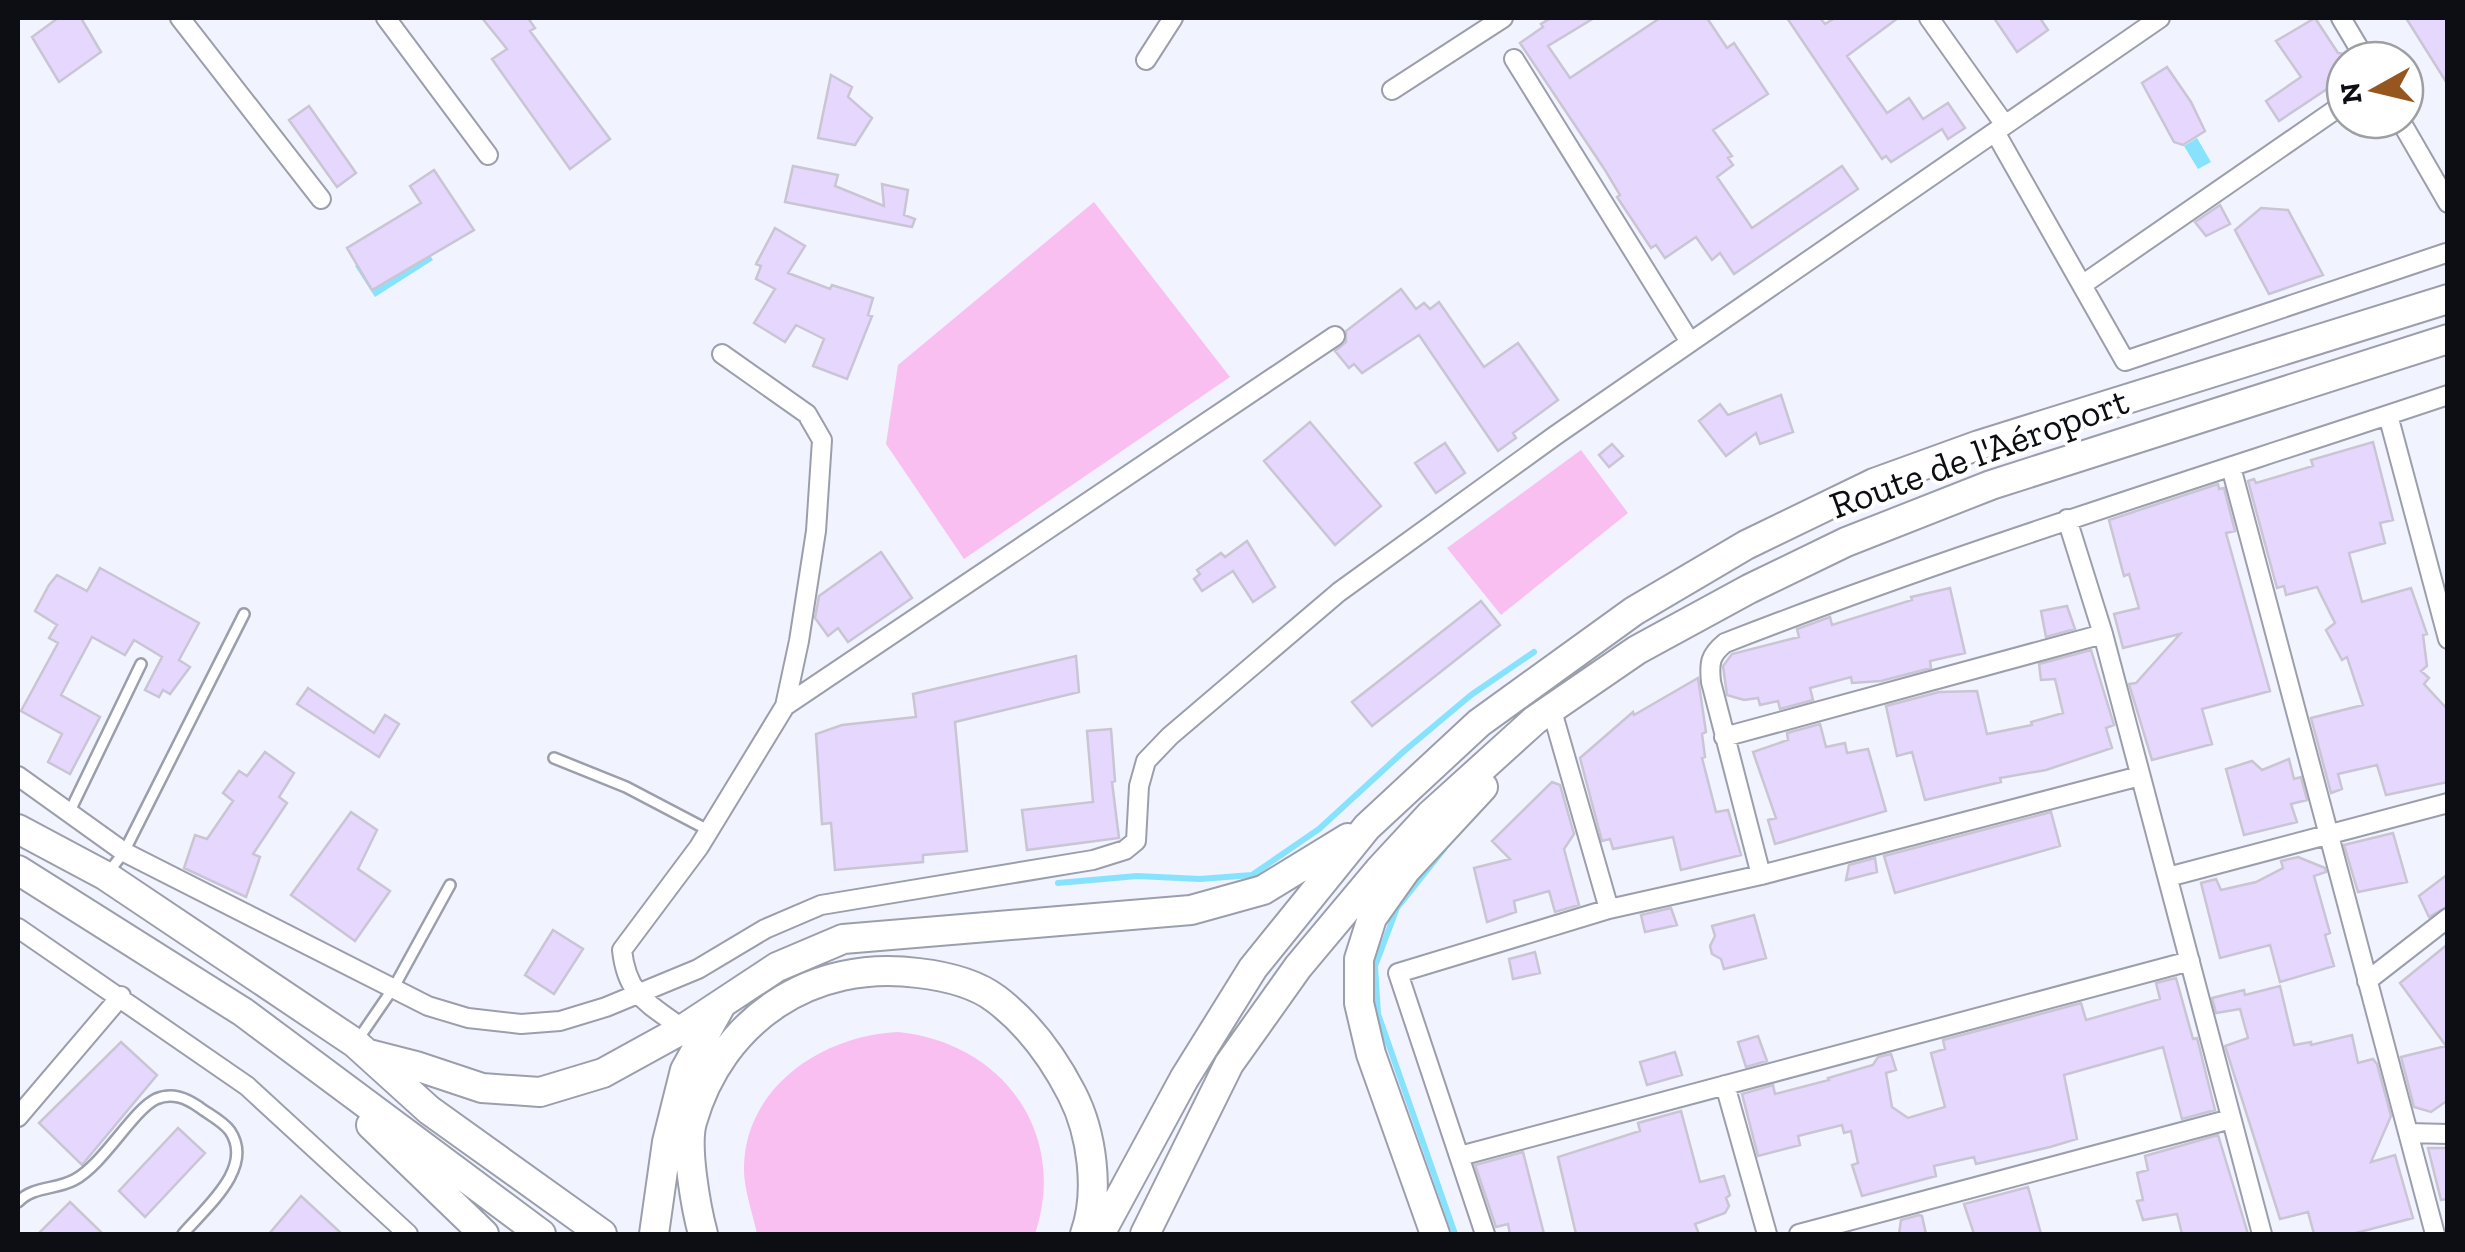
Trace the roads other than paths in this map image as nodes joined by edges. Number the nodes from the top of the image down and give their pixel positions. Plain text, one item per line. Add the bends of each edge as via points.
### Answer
1 (180, 18) edge
2 (386, 18) edge
3 (1174, 18) edge
4 (1503, 18) edge
5 (1929, 18) edge
6 (2160, 18) edge
7 (2341, 18) edge
8 (2354, 40) edge
9 (1146, 60) dead end
10 (1514, 60) dead end
11 (1392, 90) dead end
12 (2325, 117) edge
13 (2000, 128) junction
14 (2412, 140) edge
15 (488, 156) dead end
16 (321, 200) dead end
17 (2448, 203) edge
18 (2446, 252) edge
19 (2082, 285) junction
20 (2448, 298) edge
21 (1334, 336) dead end
22 (2448, 339) edge
23 (1690, 342) junction
24 (722, 354) dead end
25 (2448, 396) edge
26 (2388, 415) junction
27 (2231, 467) junction
28 (2068, 518) junction
29 (244, 614) dead end
30 (2103, 634) junction
31 (2448, 640) edge
32 (141, 664) dead end
33 (785, 706) junction
34 (1544, 715) junction
35 (1724, 738) junction
36 (554, 758) dead end
37 (18, 776) edge
38 (2140, 776) junction
39 (2448, 803) edge
40 (70, 812) junction
41 (1366, 827) junction
42 (18, 829) edge
43 (708, 830) junction
44 (2328, 835) junction
45 (124, 852) junction
46 (18, 870) edge
47 (1760, 875) junction
48 (106, 876) junction
49 (2168, 878) junction
50 (450, 885) dead end
51 (1610, 910) junction
52 (2448, 918) edge
53 (18, 928) edge
54 (2190, 961) junction
55 (2367, 981) junction
56 (394, 988) junction
57 (637, 994) junction
58 (121, 996) junction
59 (720, 1006) junction
60 (682, 1028) junction
61 (286, 1045) junction
62 (362, 1049) junction
63 (1726, 1085) junction
64 (18, 1117) edge
65 (2232, 1119) junction
66 (2408, 1133) junction
67 (2448, 1134) edge
68 (1460, 1156) junction
69 (18, 1202) edge
70 (403, 1233) edge
71 (183, 1234) edge
72 (484, 1234) edge
73 (541, 1234) edge
74 (602, 1234) edge
75 (654, 1234) edge
76 (704, 1234) edge
77 (1085, 1234) edge
78 (1100, 1234) edge
79 (1145, 1234) edge
80 (1435, 1234) edge
81 (1485, 1234) edge
82 (1767, 1234) edge
83 (1799, 1234) edge
84 (2262, 1234) edge
85 (2431, 1234) edge

1 - 16 street
2 - 15 street
3 - 9 street
4 - 11 street
5 - 13 street
6 - 13 street
7 - 8 street
10 - 23 street
12 - 19 street
13 - 19 street
13 - 23 street
14 - 17 street
18 - 19 street via 2125,361
20 - 41 highway, Route de l'Aéroport via 1978,444 1746,545 1634,611 1479,723
21 - 33 street
22 - 34 highway, Route de l'Aéroport via 1990,486 1846,542 1638,650
23 - 57 street via 1339,592 1170,736 1146,761 1136,841 1125,850 820,905
24 - 33 street via 807,414 822,440 816,530
25 - 26 street
26 - 27 street
26 - 31 street
27 - 28 street
27 - 44 street
28 - 30 street
28 - 35 street via 1725,643 1709,663
29 - 45 lane
30 - 35 street
30 - 38 street
32 - 40 lane
33 - 43 street
34 - 51 street
34 - 79 highway, Route de l'Aéroport via 1430,816 1298,967 1230,1064
34 - 80 highway via 1406,870 1372,918 1360,959 1359,1003 1371,1054
35 - 47 street
36 - 43 lane via 626,786
37 - 40 street
38 - 47 street
38 - 49 street
39 - 44 street
40 - 45 street
41 - 59 highway via 1263,890 1191,910 843,940 776,968
41 - 78 highway, Route de l'Aéroport via 1253,968
42 - 48 highway
43 - 57 street via 622,950 624,974
44 - 49 street
44 - 55 street
45 - 48 lane
45 - 56 street
46 - 61 highway
47 - 51 street
48 - 62 highway
49 - 54 street
50 - 56 lane
51 - 68 street via 1398,973
52 - 55 street
53 - 58 street
54 - 63 street
54 - 65 street
55 - 66 street
56 - 57 street via 468,1018 520,1024 560,1021
56 - 62 lane
57 - 60 street
58 - 64 street
58 - 70 street via 247,1086
59 - 60 highway
59 - 75 highway via 685,1070 666,1142
60 - 62 highway via 603,1072 540,1092 482,1088
61 - 72 highway
61 - 73 highway
62 - 74 highway via 428,1110
63 - 68 street
63 - 82 street
65 - 83 street
65 - 84 street
66 - 67 street
66 - 85 street
68 - 81 street
69 - 71 lane via 26,1193 74,1180 153,1100 170,1095 190,1100 229,1129 238,1150 234,1173
76 - 77 highway via 695,1205 691,1125 713,1069 738,1033 779,1001 830,976 890,969 946,977 994,998 1050,1058 1082,1112 1092,1164

